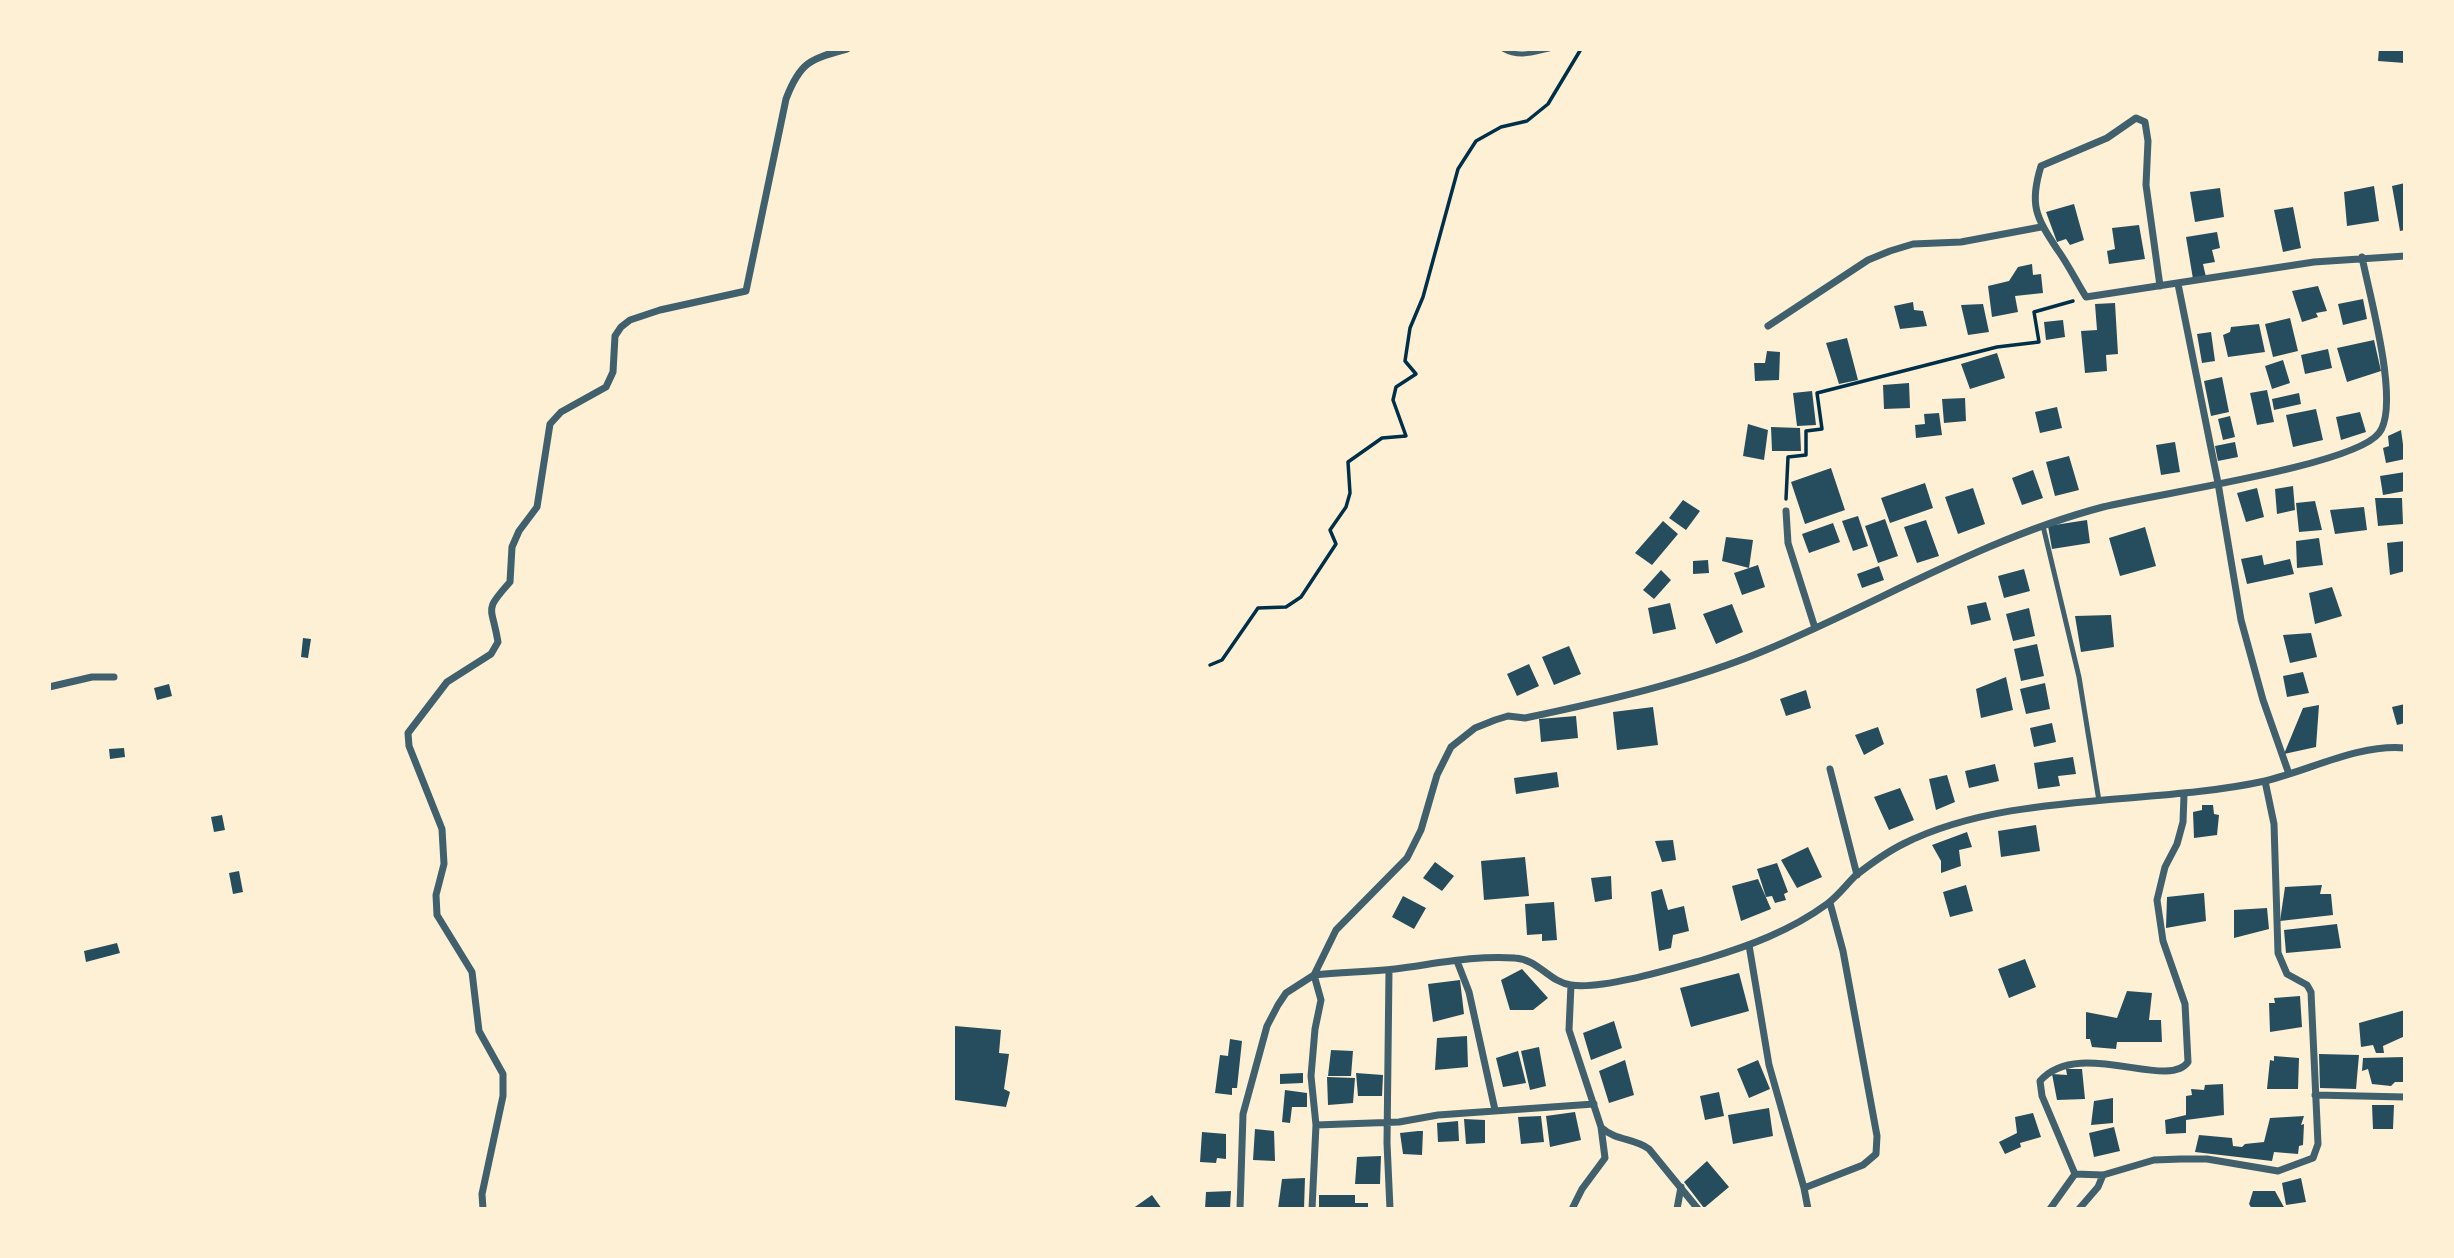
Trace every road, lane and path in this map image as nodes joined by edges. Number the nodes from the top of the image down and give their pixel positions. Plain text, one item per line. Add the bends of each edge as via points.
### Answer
1 (847, 49) edge
2 (1503, 49) edge
3 (1549, 49) edge
4 (1581, 49) edge
5 (2041, 227) junction
6 (2405, 256) edge
7 (2362, 257) junction
8 (2178, 284) junction
9 (2160, 286) junction
10 (2086, 298) junction
11 (1768, 326) dead end
12 (2218, 483) junction
13 (1786, 511) joint
14 (2043, 526) junction
15 (1815, 628) junction
16 (1210, 665) dead end
17 (114, 677) dead end
18 (49, 687) edge
19 (2405, 748) edge
20 (1830, 769) dead end
21 (2289, 774) junction
22 (2265, 780) junction
23 (2184, 795) junction
24 (2099, 801) junction
25 (1857, 874) junction
26 (1830, 903) junction
27 (1749, 945) junction
28 (1457, 961) junction
29 (1390, 970) junction
30 (1314, 975) junction
31 (1571, 985) junction
32 (2315, 1096) junction
33 (2405, 1097) edge
34 (1594, 1104) junction
35 (1495, 1110) junction
36 (1389, 1122) junction
37 (1316, 1125) junction
38 (1601, 1127) junction
39 (2075, 1174) junction
40 (2103, 1175) junction
41 (1681, 1187) junction
42 (1804, 1188) junction
43 (483, 1209) edge
44 (1240, 1209) edge
45 (1312, 1209) edge
46 (1391, 1209) edge
47 (1573, 1209) edge
48 (1677, 1209) edge
49 (1698, 1209) edge
50 (1808, 1209) edge
51 (2050, 1209) edge
52 (2079, 1209) edge

1 - 43 street via 810,60 795,76 786,99 746,291 691,301 630,320 615,336 613,372 606,387 561,412 550,425 537,507 512,547 510,582 492,601 498,642 491,654 447,682 408,733 442,829 444,864 436,895 437,915 471,972 479,1031 503,1074
2 - 3 lane via 1528,55
4 - 16 path via 1548,104 1527,121 1501,127 1476,141 1458,169 1410,327 1405,360 1416,374 1396,387 1393,400 1406,436 1382,438 1348,462 1350,493 1346,508 1330,530 1336,544 1301,597 1286,607 1258,608 1222,660
5 - 9 street via 2035,209 2041,166 2107,138 2136,118 2146,122 2146,185
5 - 10 street
5 - 11 street via 1890,251 1868,260
6 - 7 street
7 - 8 street
7 - 12 street via 2386,381 2388,409 2379,434 2346,454
8 - 9 street
8 - 12 street
9 - 10 street
10 - 13 path via 2034,312 2039,342 1997,347 1817,393 1822,429 1806,431 1806,455 1788,457
12 - 14 street via 2110,505
12 - 21 street via 2241,620
13 - 15 street via 1788,542
14 - 15 street
14 - 24 lane via 2079,677
15 - 30 street via 1765,651 1633,695 1525,718 1508,716 1475,728 1451,747 1407,858 1336,930
17 - 18 street
19 - 21 street via 2359,752
20 - 25 street
21 - 22 street
22 - 23 street
22 - 32 street via 2274,824 2278,953 2287,974 2311,992
23 - 24 street
23 - 39 street via 2183,822 2157,900 2163,941 2185,1004 2188,1062 2164,1070 2079,1061 2047,1073 2040,1081 2042,1096
24 - 25 street via 2026,809 1952,825 1903,844
25 - 26 street
26 - 27 street via 1776,935
26 - 42 street via 1877,1136 1876,1154 1852,1170
27 - 31 street via 1644,975
27 - 42 street via 1769,1065
28 - 29 street
28 - 31 street via 1520,958
28 - 35 street via 1469,992
29 - 30 street
29 - 36 street
30 - 37 street via 1321,1000 1311,1076
30 - 44 street via 1286,993 1267,1026 1243,1114
31 - 34 street via 1569,1030
32 - 33 street
32 - 40 street via 2318,1144 2313,1158 2303,1163 2278,1171 2207,1159 2154,1160
34 - 35 street
34 - 38 street
35 - 36 street
36 - 37 street
36 - 46 street
37 - 45 street
38 - 41 street via 1611,1136 1638,1141 1649,1149
38 - 47 street via 1605,1158
39 - 40 street
39 - 51 street
40 - 52 street
41 - 48 street
41 - 49 street
42 - 50 street

